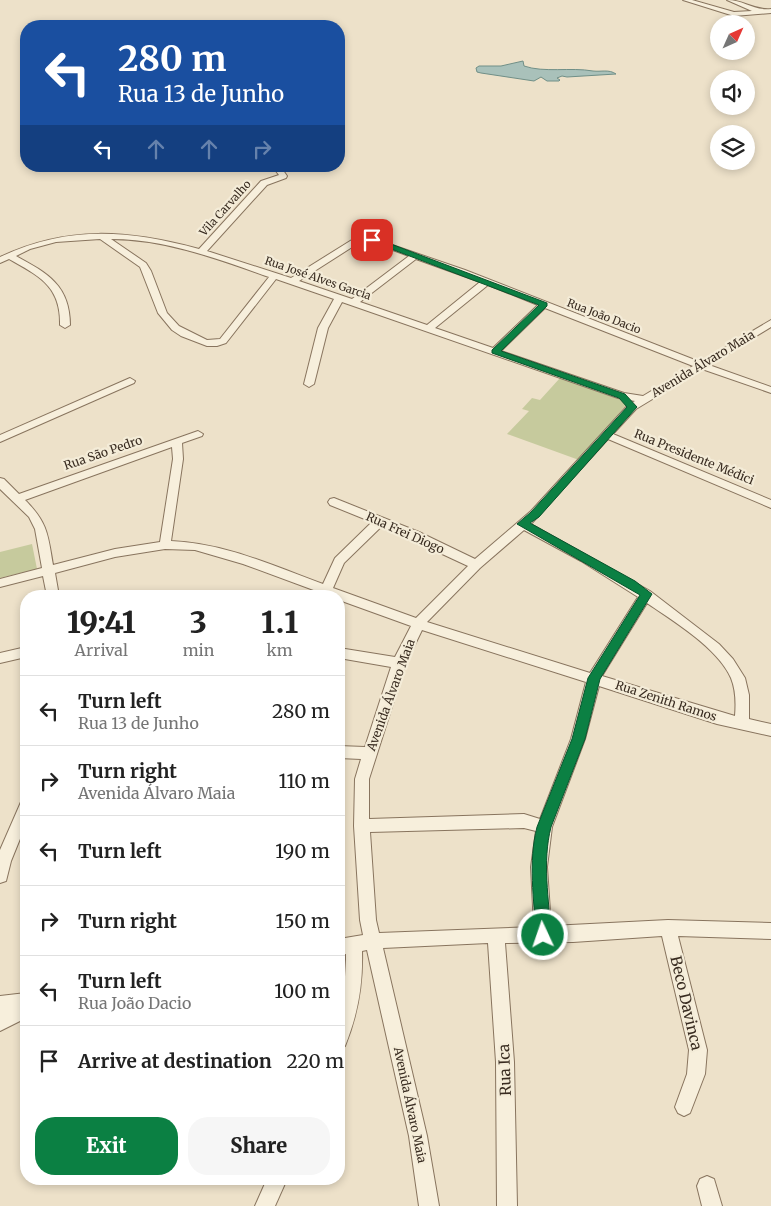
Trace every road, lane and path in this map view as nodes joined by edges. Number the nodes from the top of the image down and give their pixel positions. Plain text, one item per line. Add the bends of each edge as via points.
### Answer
1 (686, 0) edge
2 (730, 0) edge
3 (771, 11) edge
4 (759, 12) junction
5 (771, 19) edge
6 (280, 172) edge
7 (103, 237) junction
8 (202, 251) junction
9 (414, 256) junction
10 (4, 258) edge
11 (274, 276) junction
12 (291, 282) junction
13 (486, 282) junction
14 (339, 299) junction
15 (353, 303) junction
16 (544, 304) junction
17 (771, 323) edge
18 (65, 325) dead end
19 (428, 329) junction
20 (495, 351) junction
21 (700, 365) junction
22 (130, 382) dead end
23 (309, 384) dead end
24 (771, 390) edge
25 (622, 396) junction
26 (644, 399) junction
27 (632, 407) junction
28 (198, 434) dead end
29 (606, 436) junction
30 (0, 439) edge
31 (177, 442) junction
32 (0, 482) edge
33 (18, 500) junction
34 (334, 502) dead end
35 (771, 504) edge
36 (380, 521) junction
37 (522, 524) junction
38 (165, 545) junction
39 (476, 565) junction
40 (49, 570) junction
41 (0, 583) edge
42 (52, 590) edge
43 (319, 590) edge
44 (325, 590) edge
45 (646, 594) junction
46 (345, 599) edge
47 (419, 623) junction
48 (20, 653) edge
49 (345, 654) edge
50 (0, 658) edge
51 (399, 663) junction
52 (594, 678) junction
53 (742, 724) junction
54 (771, 730) edge
55 (345, 752) edge
56 (370, 753) junction
57 (20, 821) edge
58 (362, 826) junction
59 (544, 827) junction
60 (0, 876) edge
61 (668, 928) junction
62 (771, 931) edge
63 (496, 935) junction
64 (543, 935) junction
65 (373, 942) junction
66 (346, 946) edge
67 (20, 1002) edge
68 (0, 1005) edge
69 (20, 1012) edge
70 (0, 1022) edge
71 (345, 1027) edge
72 (684, 1107) dead end
73 (274, 1185) edge
74 (707, 1186) dead end
75 (429, 1202) edge
76 (265, 1206) edge
77 (507, 1206) edge
78 (712, 1206) edge

1 - 4 street via 734,14
2 - 4 street
3 - 4 street
4 - 5 street
6 - 8 street, Vila Carvalho via 283,176 264,183
7 - 8 street, Rua José Alves Garcia via 157,240
7 - 10 street, Rua José Alves Garcia via 45,241
7 - 11 street via 147,271 167,322 181,332 212,344 223,341
8 - 11 street, Rua José Alves Garcia
9 - 12 street, Rua João Dacio via 372,240 358,240
9 - 13 street, Rua João Dacio
9 - 15 street
10 - 18 street via 44,278 64,303
11 - 12 street, Rua José Alves Garcia
12 - 14 street, Rua José Alves Garcia
13 - 16 street, Rua João Dacio
13 - 19 street
14 - 15 street, Rua José Alves Garcia
14 - 23 street via 323,328
15 - 19 street, Rua José Alves Garcia
16 - 20 street
16 - 21 street, Rua João Dacio
17 - 21 street, Avenida Álvaro Maia
19 - 20 street, Rua José Alves Garcia
20 - 25 street, Rua José Alves Garcia
21 - 24 street, Rua João Dacio
21 - 26 street, Avenida Álvaro Maia
22 - 30 street
25 - 26 street, Rua José Alves Garcia
25 - 27 street, Rua José Alves Garcia
26 - 27 street, Avenida Álvaro Maia
27 - 29 street, Avenida Álvaro Maia
28 - 31 street, Rua São Pedro
29 - 35 street, Rua Presidente Médici
29 - 37 street, Avenida Álvaro Maia
31 - 33 street, Rua São Pedro
31 - 38 street via 178,459
32 - 33 street
33 - 40 street via 33,514 41,529
34 - 36 street, Rua Frei Diogo
36 - 39 street, Rua Frei Diogo
36 - 44 street via 339,561
37 - 39 street, Avenida Álvaro Maia
37 - 45 street
38 - 40 street, Rua Zenith Ramos via 115,552
38 - 43 street, Rua Zenith Ramos via 210,549
39 - 47 street, Avenida Álvaro Maia
40 - 41 street, Rua Zenith Ramos
40 - 42 street
45 - 52 street
45 - 53 street via 720,653 737,677 743,695
46 - 47 street, Rua Zenith Ramos
47 - 51 street, Avenida Álvaro Maia
47 - 52 street, Rua Zenith Ramos
48 - 50 street
49 - 51 street
51 - 56 street, Avenida Álvaro Maia
52 - 53 street, Rua Zenith Ramos
52 - 59 street via 578,739
53 - 54 street, Rua Zenith Ramos
55 - 56 street
56 - 58 street, Avenida Álvaro Maia via 362,779
57 - 60 street
58 - 59 street via 524,821
58 - 65 street, Avenida Álvaro Maia via 368,920
59 - 64 street via 539,861
61 - 62 street
61 - 64 street
61 - 72 street, Beco Davinca via 698,1050 697,1068
63 - 64 street
63 - 65 street
63 - 77 street, Rua Ica via 505,1062
65 - 66 street
65 - 75 street, Avenida Álvaro Maia via 418,1136
66 - 71 street via 354,997
67 - 68 street
69 - 70 street
73 - 76 street
74 - 78 street

